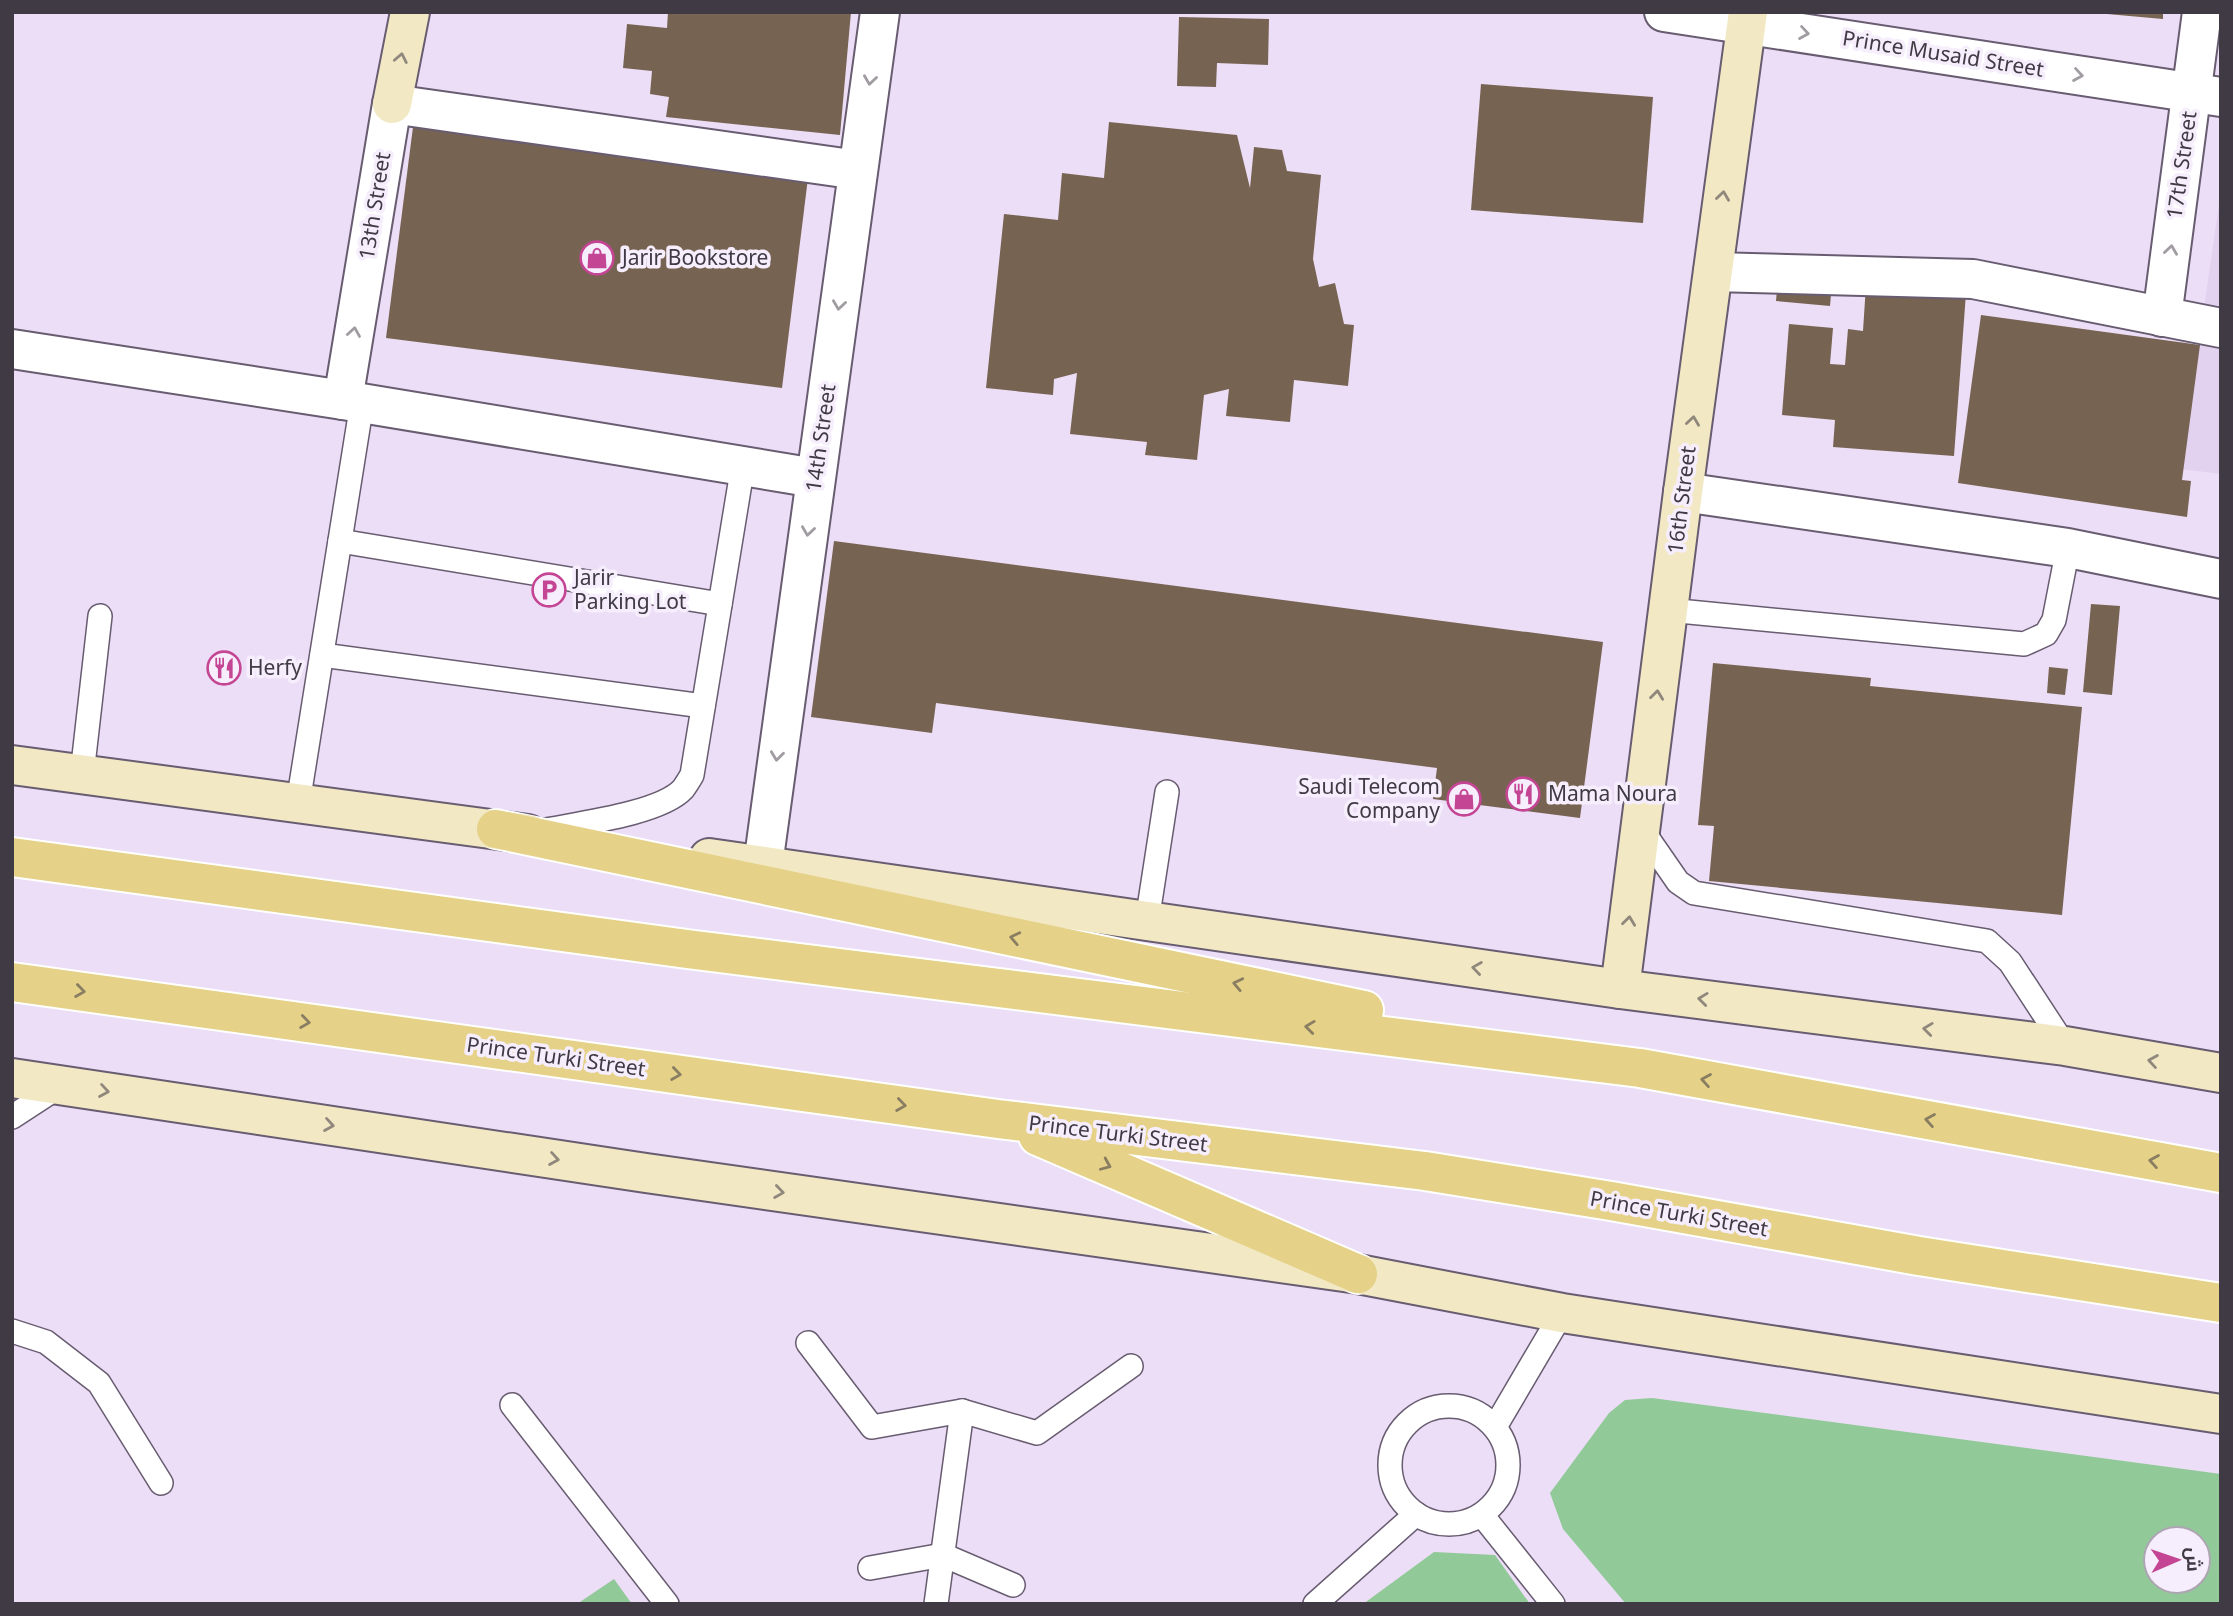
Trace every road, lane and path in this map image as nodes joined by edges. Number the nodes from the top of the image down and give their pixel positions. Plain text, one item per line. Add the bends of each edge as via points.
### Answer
1 (410, 12) edge
2 (880, 12) edge
3 (1664, 12) edge
4 (2202, 12) edge
5 (1747, 18) edge
6 (2206, 95) edge
7 (392, 104) junction
8 (858, 170) junction
9 (1713, 272) junction
10 (2162, 317) junction
11 (2221, 328) edge
12 (12, 349) edge
13 (353, 401) junction
14 (743, 466) junction
15 (815, 478) junction
16 (1683, 492) junction
17 (340, 541) junction
18 (2068, 548) junction
19 (2221, 579) edge
20 (720, 604) junction
21 (1668, 610) junction
22 (100, 616) dead end
23 (322, 655) junction
24 (703, 706) junction
25 (12, 765) edge
26 (82, 774) junction
27 (1167, 792) dead end
28 (298, 803) junction
29 (1640, 827) junction
30 (512, 831) junction
31 (12, 857) edge
32 (763, 865) junction
33 (1147, 921) junction
34 (12, 982) edge
35 (1620, 989) junction
36 (2065, 1046) junction
37 (1640, 1068) junction
38 (2221, 1073) edge
39 (12, 1078) edge
40 (61, 1085) junction
41 (12, 1117) edge
42 (998, 1119) junction
43 (2221, 1173) edge
44 (1358, 1274) junction
45 (2221, 1303) edge
46 (1562, 1313) junction
47 (12, 1331) edge
48 (808, 1343) dead end
49 (1131, 1366) dead end
50 (512, 1405) dead end
51 (962, 1410) junction
52 (2221, 1414) edge
53 (1495, 1427) junction
54 (160, 1483) dead end
55 (1416, 1514) junction
56 (1482, 1515) junction
57 (943, 1555) junction
58 (870, 1568) dead end
59 (1013, 1585) dead end
60 (667, 1604) edge
61 (936, 1604) edge
62 (1315, 1604) edge
63 (1553, 1604) edge

7 -> 1 street, 13th Street
2 -> 8 street, 14th Street
3 - 5 street, Prince Musaid Street
4 - 6 street, 17th Street
5 -> 6 street, Prince Musaid Street
9 -> 5 street, 16th Street
10 -> 6 street, 17th Street
7 - 8 street
13 -> 7 street, 13th Street
8 -> 15 street, 14th Street
9 - 10 street via 1973,279
16 -> 9 street, 16th Street
10 - 11 street
12 - 13 street
13 - 14 street
13 - 17 lane
14 - 15 street
14 - 20 lane
15 -> 32 street, 14th Street
16 - 18 street
16 - 21 street, 16th Street
17 - 20 lane
17 - 23 lane
18 - 19 street
18 - 21 lane via 2054,620 2046,634 2024,644
20 - 24 lane
29 -> 21 street, 16th Street
22 - 26 lane
23 - 24 lane
23 - 28 lane
24 - 30 lane via 692,775 682,790 661,803 629,813
25 - 26 street
26 - 28 street
27 - 33 lane
28 - 30 street
35 -> 29 street, 16th Street
29 - 36 lane via 1678,882 1694,893 1987,941 2010,962
30 - 32 street
37 -> 30 main road
37 -> 31 main road via 673,947
32 - 33 street
35 -> 33 street
34 -> 42 main road, Prince Turki Street
36 -> 35 street
38 -> 36 street
43 -> 37 main road
39 - 40 street
40 - 41 lane
40 -> 44 street
42 -> 44 main road
42 - 45 main road, Prince Turki Street via 1425,1171
44 - 46 street
46 - 52 street
46 - 53 lane
47 - 54 lane via 46,1342 99,1383
48 - 51 lane via 872,1427
49 - 51 lane via 1037,1433
50 - 60 lane
51 - 57 lane
53 - 55 lane via 1472,1410 1443,1405 1408,1421 1396,1437 1390,1476 1398,1496
53 - 56 lane via 1509,1464 1497,1502
55 - 56 lane via 1446,1525
55 - 62 lane
56 - 63 lane
57 - 58 lane
57 - 59 lane
57 - 61 lane

